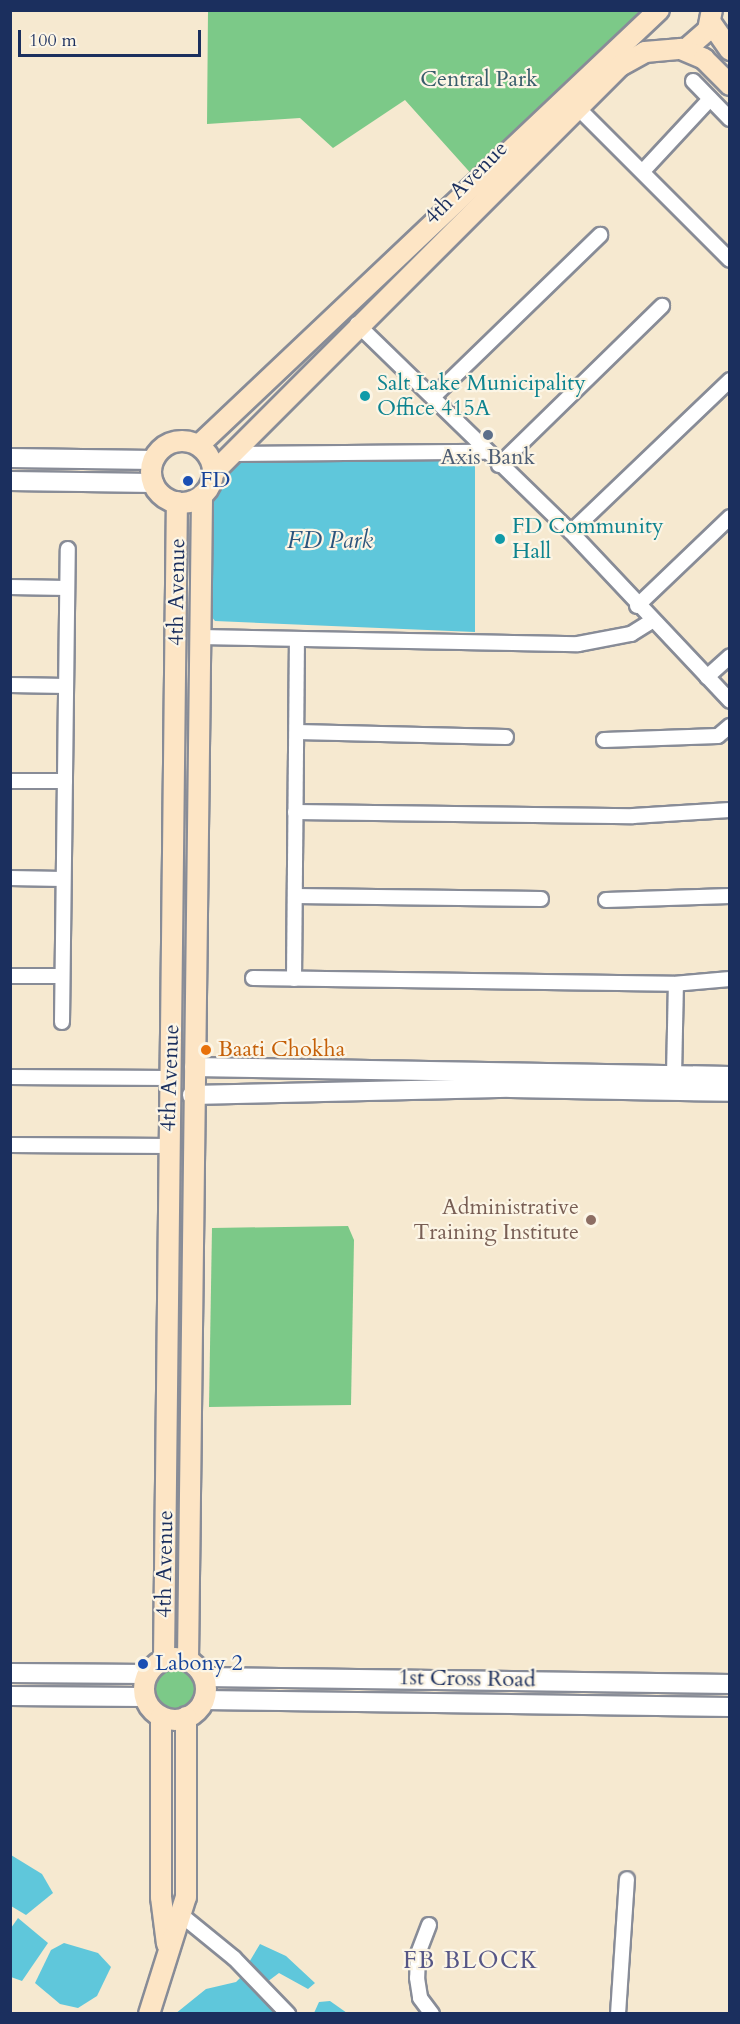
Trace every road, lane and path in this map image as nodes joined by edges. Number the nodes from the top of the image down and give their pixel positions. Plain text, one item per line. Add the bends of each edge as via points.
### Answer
1 (657, 12) edge
2 (711, 14) edge
3 (677, 49) junction
4 (729, 50) edge
5 (693, 81) dead end
6 (729, 85) edge
7 (710, 99) junction
8 (577, 107) junction
9 (729, 119) edge
10 (644, 170) junction
11 (600, 235) dead end
12 (729, 260) edge
13 (408, 261) junction
14 (662, 306) dead end
15 (357, 324) junction
16 (729, 380) edge
17 (433, 398) junction
18 (199, 445) junction
19 (484, 452) junction
20 (234, 454) junction
21 (10, 458) edge
22 (154, 460) junction
23 (499, 465) junction
24 (213, 473) junction
25 (10, 481) edge
26 (154, 483) junction
27 (202, 495) junction
28 (177, 502) junction
29 (729, 517) edge
30 (571, 532) junction
31 (68, 549) dead end
32 (10, 587) edge
33 (67, 588) junction
34 (638, 606) junction
35 (652, 621) junction
36 (200, 637) junction
37 (297, 639) junction
38 (729, 656) edge
39 (707, 677) junction
40 (10, 685) edge
41 (66, 686) junction
42 (729, 700) edge
43 (729, 726) edge
44 (297, 732) junction
45 (507, 737) dead end
46 (604, 740) dead end
47 (10, 781) edge
48 (65, 781) junction
49 (174, 808) junction
50 (199, 810) junction
51 (729, 810) edge
52 (295, 812) junction
53 (10, 878) edge
54 (63, 879) junction
55 (295, 896) junction
56 (729, 896) edge
57 (541, 899) dead end
58 (606, 900) dead end
59 (10, 975) edge
60 (62, 976) junction
61 (253, 978) dead end
62 (294, 979) junction
63 (729, 979) edge
64 (196, 981) junction
65 (171, 983) junction
66 (676, 984) junction
67 (62, 1022) dead end
68 (195, 1067) junction
69 (674, 1076) junction
70 (729, 1076) edge
71 (10, 1077) edge
72 (170, 1078) junction
73 (510, 1081) junction
74 (729, 1092) edge
75 (192, 1095) junction
76 (10, 1145) edge
77 (170, 1146) junction
78 (191, 1354) junction
79 (165, 1355) junction
80 (164, 1659) junction
81 (188, 1661) junction
82 (10, 1673) edge
83 (148, 1674) junction
84 (203, 1677) junction
85 (538, 1681) junction
86 (729, 1684) edge
87 (10, 1696) edge
88 (145, 1697) junction
89 (203, 1700) junction
90 (537, 1704) junction
91 (729, 1707) edge
92 (161, 1717) junction
93 (186, 1717) junction
94 (627, 1880) dead end
95 (180, 1914) junction
96 (429, 1925) dead end
97 (168, 1947) junction
98 (149, 2013) edge
99 (288, 2013) edge
100 (432, 2013) edge
101 (618, 2013) edge

1 - 3 main road via 653,35
1 - 13 main road, 4th Avenue
2 - 3 main road
2 - 4 main road
3 - 6 main road via 704,59
3 - 8 main road, 4th Avenue via 645,52 620,66
5 - 7 street
7 - 9 street
7 - 10 street
8 - 10 street
8 - 13 main road, 4th Avenue
10 - 12 street
11 - 17 street
13 - 15 main road, 4th Avenue
13 - 18 main road, 4th Avenue
14 - 23 street
15 - 17 street
15 - 20 main road, 4th Avenue
16 - 30 street
17 - 19 street
18 - 22 main road via 174,441
18 - 24 main road
19 - 20 street
19 - 23 street
20 - 24 main road, 4th Avenue
21 - 22 street
22 - 26 main road
23 - 30 street
24 - 27 main road
25 - 26 street
26 - 28 main road
27 - 28 main road
27 - 36 main road, 4th Avenue
28 - 49 main road, 4th Avenue
29 - 34 street
30 - 34 street
31 - 33 street
32 - 33 street
33 - 41 street
34 - 35 street
35 - 37 street via 631,634 578,644
35 - 39 street
36 - 37 street
36 - 50 main road, 4th Avenue
37 - 44 street
38 - 39 street
39 - 42 street
40 - 41 street
41 - 48 street
43 - 46 street via 718,736
44 - 45 street
44 - 52 street
47 - 48 street
48 - 54 street
49 - 50 main road
49 - 65 main road, 4th Avenue
50 - 64 main road, 4th Avenue
51 - 52 street via 645,816
52 - 55 street
53 - 54 street
54 - 60 street
55 - 57 street
55 - 62 street
56 - 58 street
59 - 60 street
60 - 67 street
61 - 62 street
62 - 66 street
63 - 66 street
64 - 65 main road
64 - 68 main road, 4th Avenue
65 - 72 main road, 4th Avenue
66 - 69 street
68 - 73 street
68 - 75 main road, 4th Avenue
69 - 70 street
69 - 73 street
71 - 72 street
72 - 77 main road, 4th Avenue
73 - 74 street
73 - 75 street
75 - 78 main road, 4th Avenue
76 - 77 street
77 - 79 main road, 4th Avenue
78 - 79 main road
78 - 81 main road, 4th Avenue
79 - 80 main road, 4th Avenue
80 - 81 main road
80 - 83 main road
81 - 84 main road
82 - 83 street
83 - 88 main road
84 - 85 street
84 - 89 main road
85 - 86 street
85 - 90 street
87 - 88 street
88 - 92 main road
89 - 90 street, 1st Cross Road
89 - 93 main road
90 - 91 street, 1st Cross Road
92 - 93 main road
92 - 97 main road via 161,1897
93 - 95 main road via 186,1897
94 - 101 street
95 - 97 main road
95 - 99 street via 234,1958
96 - 100 street via 418,1954 417,1978 420,1998
97 - 98 main road

